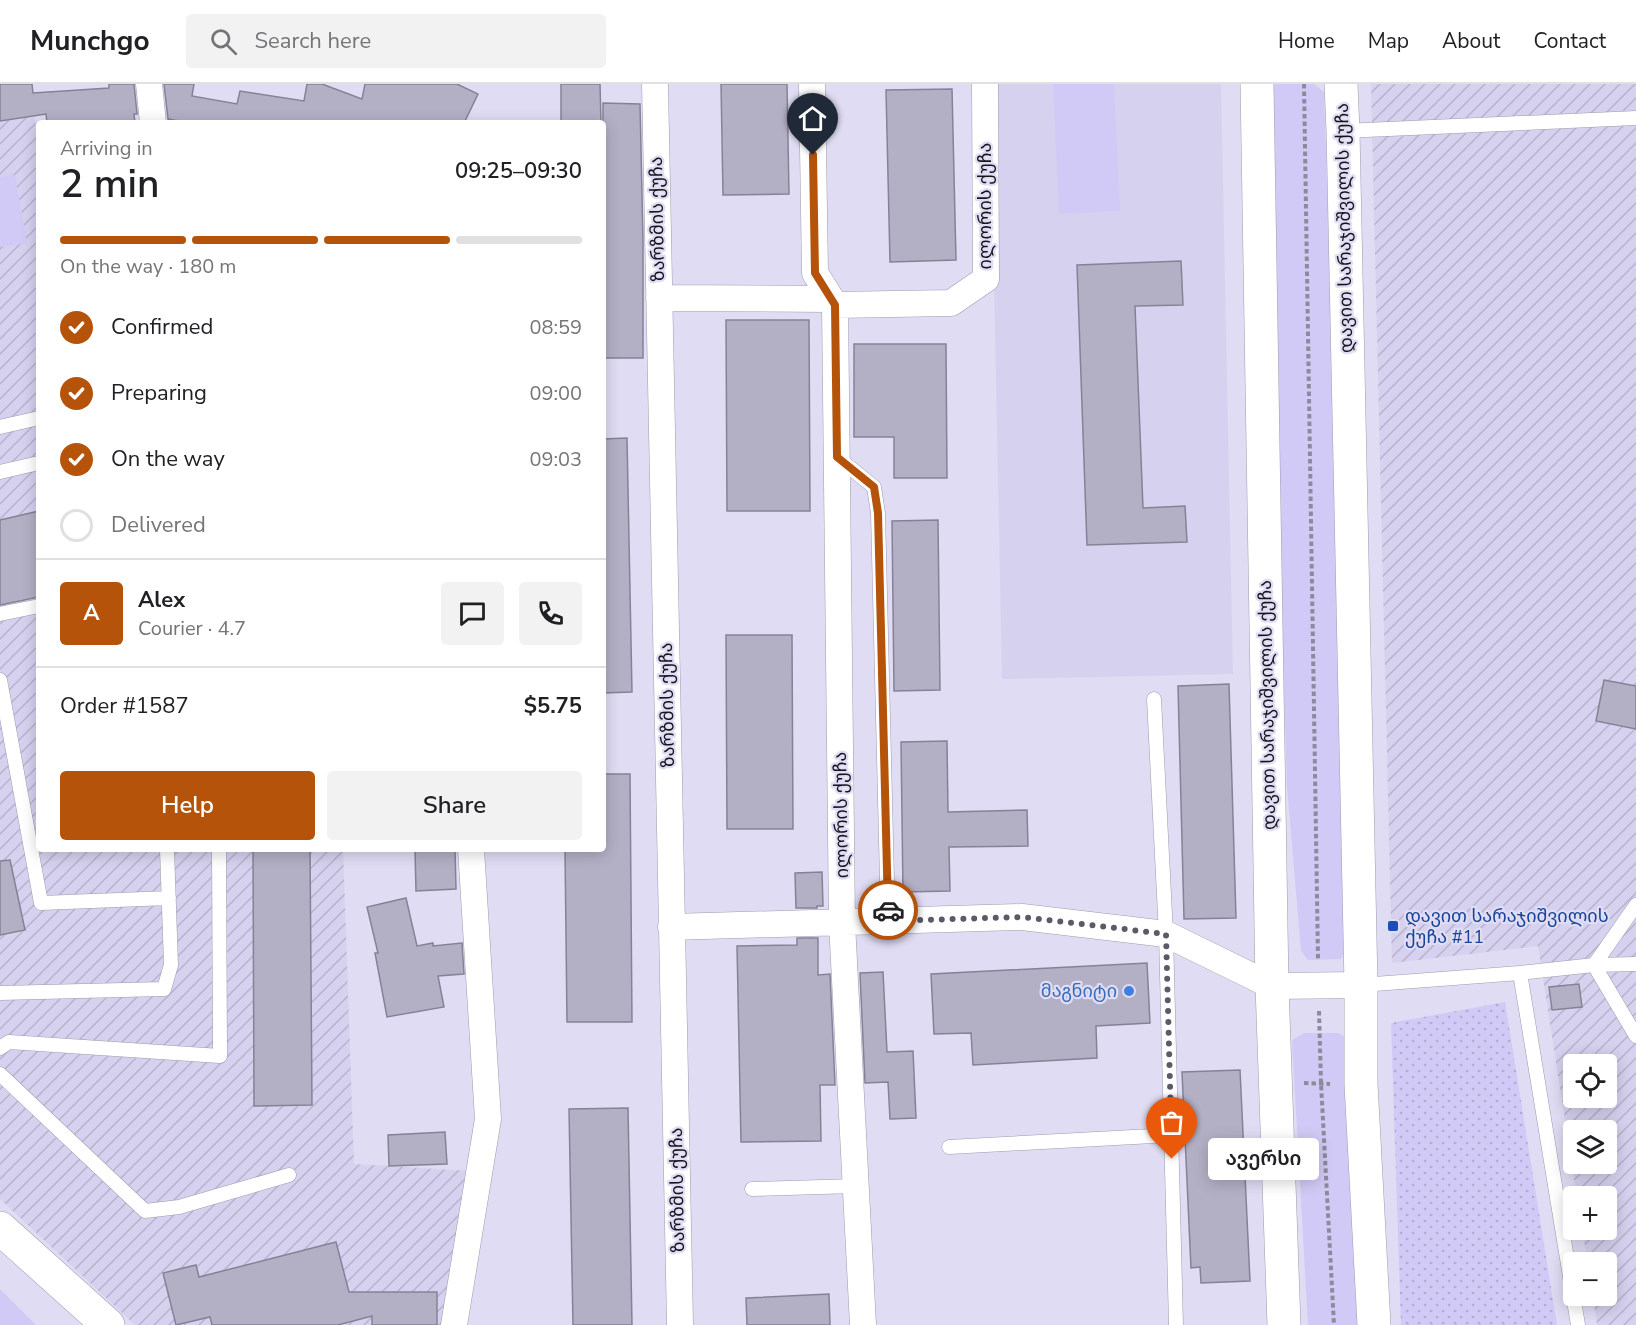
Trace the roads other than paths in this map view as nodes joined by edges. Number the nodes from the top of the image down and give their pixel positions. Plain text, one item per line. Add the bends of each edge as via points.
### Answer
1 (149, 84) edge
2 (655, 84) edge
3 (812, 84) edge
4 (985, 84) edge
5 (1257, 84) edge
6 (1341, 84) edge
7 (1636, 118) edge
8 (153, 120) edge
9 (1343, 131) junction
10 (659, 298) junction
11 (833, 302) junction
12 (36, 419) edge
13 (0, 427) edge
14 (837, 457) junction
15 (36, 464) edge
16 (0, 472) edge
17 (36, 607) edge
18 (0, 615) edge
19 (0, 680) edge
20 (1154, 699) dead end
21 (167, 852) edge
22 (219, 852) edge
23 (471, 852) edge
24 (169, 898) junction
25 (1636, 904) edge
26 (888, 921) junction
27 (842, 923) junction
28 (671, 927) junction
29 (1166, 934) junction
30 (1636, 964) edge
31 (1594, 965) junction
32 (1520, 973) junction
33 (1361, 985) junction
34 (1272, 986) junction
35 (0, 993) edge
36 (1636, 1036) edge
37 (0, 1048) edge
38 (0, 1074) edge
39 (1171, 1135) junction
40 (948, 1147) dead end
41 (289, 1175) dead end
42 (856, 1186) junction
43 (752, 1189) dead end
44 (0, 1228) edge
45 (108, 1325) edge
46 (454, 1325) edge
47 (680, 1325) edge
48 (863, 1325) edge
49 (1176, 1325) edge
50 (1284, 1325) edge
51 (1374, 1325) edge
52 (1578, 1325) edge

1 - 8 street
2 - 10 street, ზარზმის ქუჩა
3 - 11 street via 815,273
4 - 11 street, ილორის ქუჩა via 986,279 951,303
5 - 34 main road, დავით სარაჯიშვილის ქუჩა
6 - 9 main road, დავით სარაჯიშვილის ქუჩა
7 - 9 lane
9 - 33 main road, დავით სარაჯიშვილის ქუჩა
10 - 11 street
10 - 28 street, ზარზმის ქუჩა
11 - 14 street, ილორის ქუჩა
12 - 13 lane
14 - 26 lane via 874,487 878,513
14 - 27 street, ილორის ქუჩა
15 - 16 lane
17 - 18 lane
19 - 24 lane via 41,903
20 - 29 lane
21 - 24 lane
22 - 37 lane via 220,1056 9,1042
23 - 46 street via 488,1119
24 - 35 lane via 171,965 164,989
25 - 31 lane
26 - 27 street
26 - 29 street via 1022,917
27 - 28 street
27 - 42 street, ილორის ქუჩა
28 - 47 street, ზარზმის ქუჩა
29 - 34 street
29 - 39 lane
30 - 31 lane
31 - 32 lane
31 - 36 lane
32 - 33 lane
32 - 52 lane
33 - 34 street
33 - 51 main road, დავით სარაჯიშვილის ქუჩა via 1361,1084
34 - 50 main road, დავით სარაჯიშვილის ქუჩა
38 - 41 lane via 145,1211 178,1207
39 - 40 lane
39 - 49 lane
42 - 43 lane
42 - 48 street, ილორის ქუჩა
44 - 45 main road

